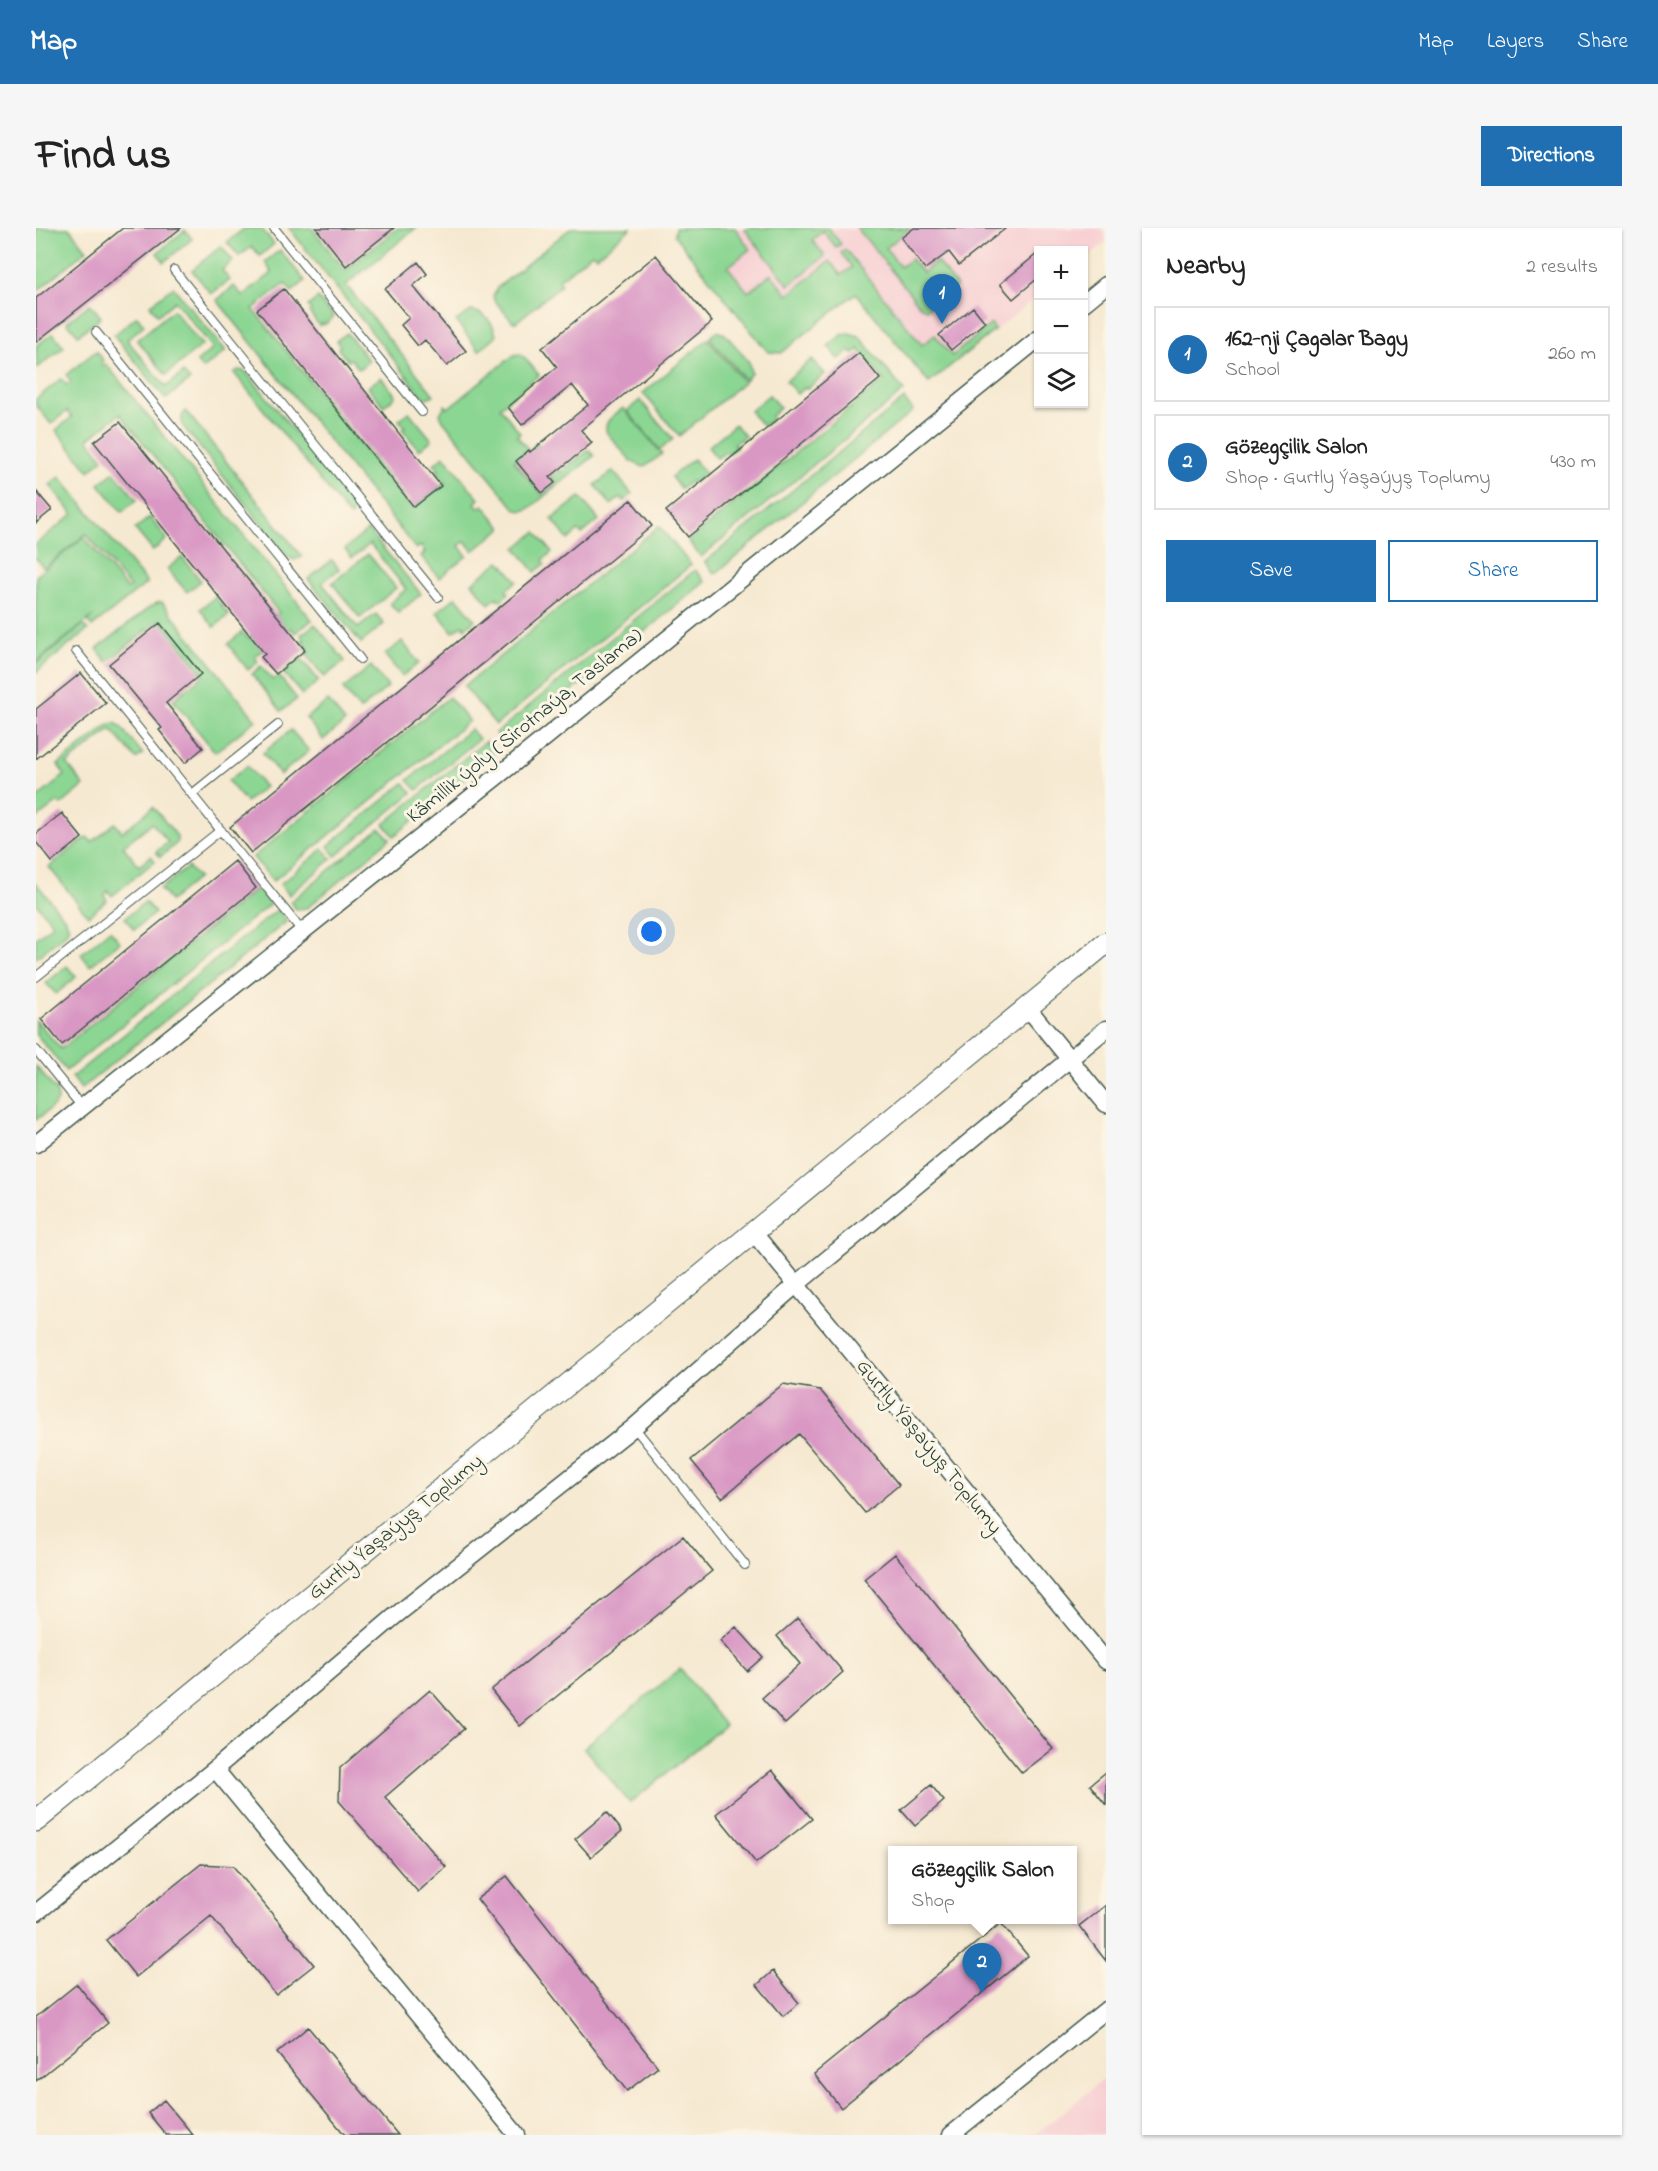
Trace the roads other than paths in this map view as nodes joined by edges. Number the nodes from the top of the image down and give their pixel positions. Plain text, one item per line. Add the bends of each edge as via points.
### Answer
1 (274, 228) edge
2 (174, 270) dead end
3 (1106, 285) edge
4 (1087, 300) edge
5 (96, 332) dead end
6 (1034, 342) edge
7 (422, 412) dead end
8 (438, 597) dead end
9 (76, 651) dead end
10 (360, 659) dead end
11 (278, 725) dead end
12 (192, 794) junction
13 (221, 830) junction
14 (302, 931) junction
15 (1106, 943) edge
16 (36, 977) edge
17 (1027, 1007) junction
18 (1106, 1029) edge
19 (36, 1050) edge
20 (1068, 1058) junction
21 (1106, 1104) edge
22 (82, 1107) junction
23 (36, 1144) edge
24 (753, 1232) junction
25 (796, 1284) junction
26 (634, 1427) junction
27 (745, 1565) dead end
28 (1106, 1660) edge
29 (215, 1769) junction
30 (36, 1821) edge
31 (36, 1913) edge
32 (1106, 2010) edge
33 (517, 2135) edge
34 (951, 2135) edge

1 - 7 lane
2 - 8 lane
3 - 4 street
5 - 10 lane
6 - 14 street, Kämillik ýoly (Sirotnaýa, Taslama)
9 - 12 lane
11 - 12 lane
12 - 13 lane
13 - 14 lane
13 - 16 lane
14 - 22 street, Kämillik ýoly (Sirotnaýa, Taslama)
15 - 17 street, Gurtly Ýaşaýyş Toplumy
17 - 20 street
17 - 24 street, Gurtly Ýaşaýyş Toplumy
18 - 20 street
19 - 22 lane
20 - 21 street
20 - 25 street
22 - 23 street, Kämillik ýoly (Sirotnaýa, Taslama)
24 - 25 street, Gurtly Ýaşaýyş Toplumy
24 - 30 street, Gurtly Ýaşaýyş Toplumy
25 - 26 street
25 - 28 street, Gurtly Ýaşaýyş Toplumy
26 - 27 lane
26 - 29 street via 395,1616
29 - 31 street
29 - 33 street
32 - 34 street

